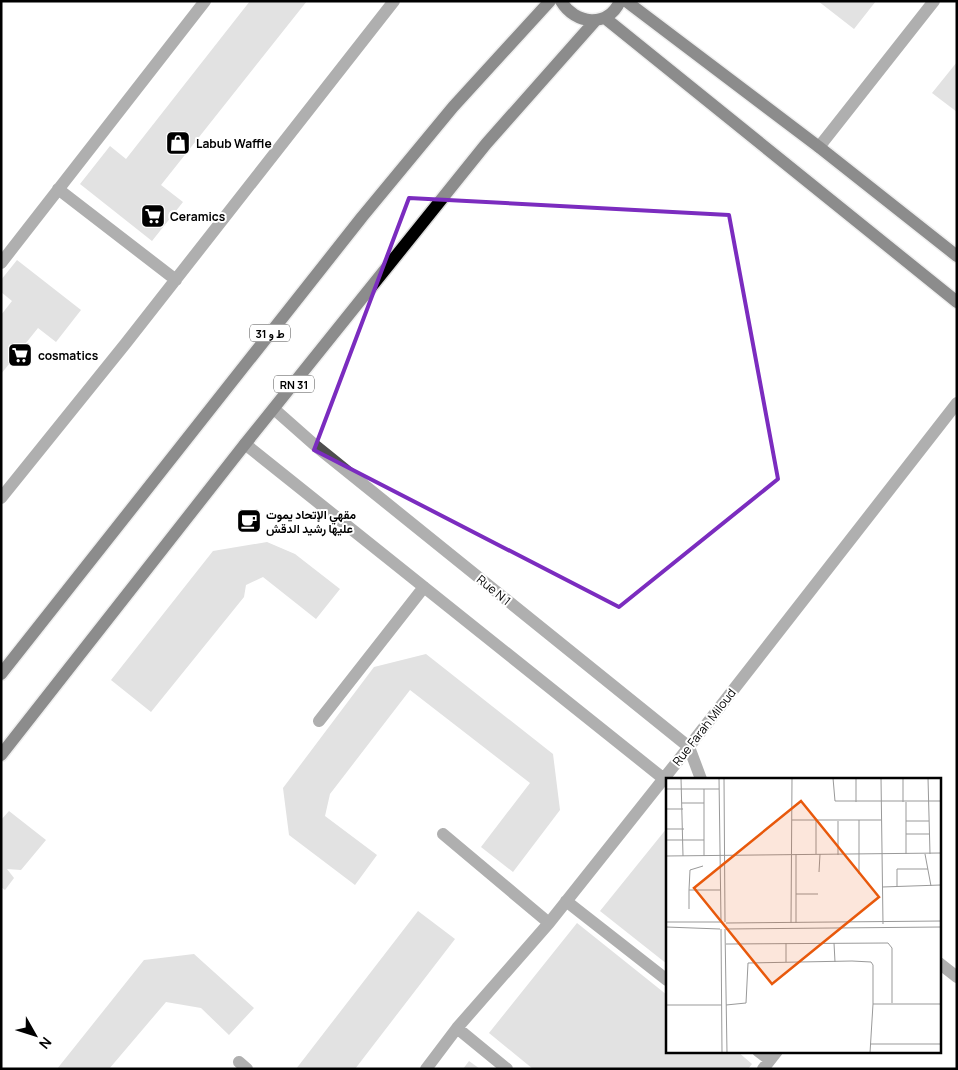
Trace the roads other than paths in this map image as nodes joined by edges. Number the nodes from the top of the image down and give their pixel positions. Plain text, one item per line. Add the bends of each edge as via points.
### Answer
1 (205, 1) edge
2 (394, 1) edge
3 (550, 1) edge
4 (561, 1) edge
5 (620, 1) edge
6 (626, 1) edge
7 (934, 1) edge
8 (600, 19) junction
9 (819, 147) junction
10 (58, 189) junction
11 (957, 256) edge
12 (1, 263) edge
13 (176, 280) junction
14 (957, 302) edge
15 (957, 403) edge
16 (274, 409) junction
17 (245, 444) junction
18 (1, 498) edge
19 (424, 587) junction
20 (1, 674) edge
21 (319, 720) dead end
22 (688, 747) junction
23 (1, 755) edge
24 (701, 778) edge
25 (665, 779) edge
26 (443, 834) dead end
27 (566, 902) junction
28 (549, 923) junction
29 (940, 964) edge
30 (957, 977) edge
31 (666, 979) edge
32 (457, 1028) junction
33 (759, 1052) edge
34 (770, 1060) edge
35 (426, 1069) edge
36 (507, 1069) edge

1 - 10 street
2 - 13 street
3 - 20 main road, ط و 31 via 453,107 362,217
4 - 8 main road via 575,17
5 - 8 main road via 613,12
6 - 9 main road
7 - 9 street
8 - 14 main road
8 - 16 main road, RN 31 via 486,144
9 - 11 main road
10 - 12 street
10 - 13 street
13 - 18 street
15 - 22 street, Rue Farah Miloud
16 - 17 main road, RN 31
16 - 22 street, Rue N 1
17 - 19 street
17 - 23 main road, RN 31
19 - 21 street
19 - 25 street
22 - 24 street, Rue N 1
22 - 25 street, Rue Farah Miloud
25 - 27 street, Rue Farah Miloud
26 - 28 street
27 - 28 street, Rue Farah Miloud
27 - 31 street
28 - 32 street, Rue Farah Miloud
29 - 30 street
32 - 35 street, Rue Farah Miloud
32 - 36 street
33 - 34 street

